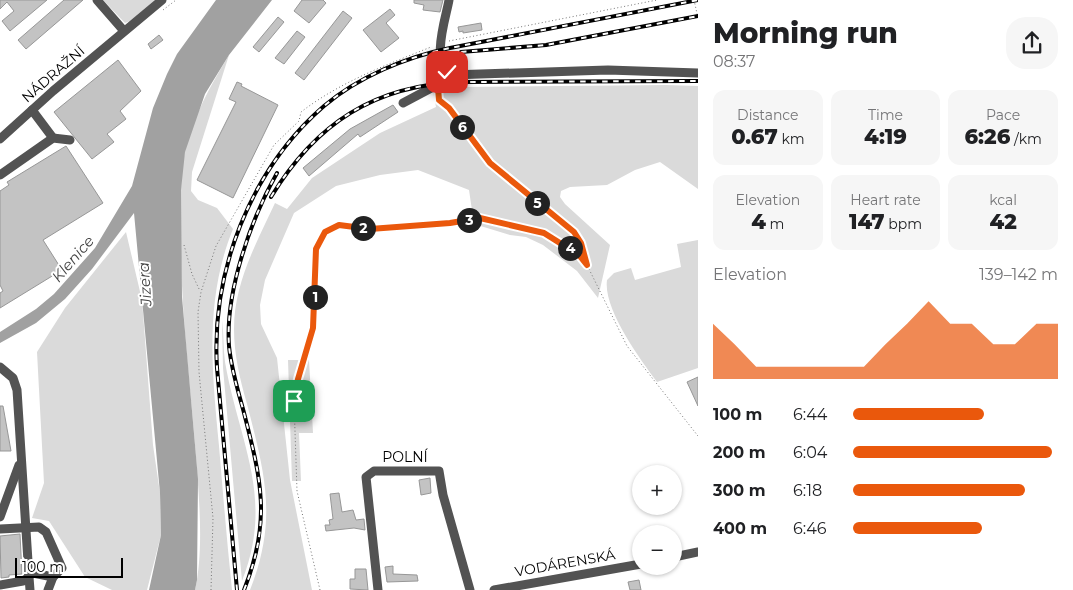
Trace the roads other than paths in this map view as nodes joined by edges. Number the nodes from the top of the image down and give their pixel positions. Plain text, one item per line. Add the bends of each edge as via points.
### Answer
1 (97, 0) edge
2 (162, 0) edge
3 (449, 0) edge
4 (124, 31) junction
5 (698, 73) edge
6 (449, 74) junction
7 (403, 103) dead end
8 (32, 110) junction
9 (53, 138) junction
10 (0, 139) edge
11 (70, 140) dead end
12 (0, 174) edge
13 (0, 367) edge
14 (20, 460) junction
15 (0, 517) edge
16 (26, 527) junction
17 (0, 529) edge
18 (698, 552) edge
19 (682, 555) edge
20 (632, 566) edge
21 (28, 574) junction
22 (52, 576) junction
23 (0, 585) edge
24 (30, 590) edge
25 (48, 590) edge
26 (378, 590) edge
27 (468, 590) edge
28 (494, 590) edge

1 - 4 street
2 - 4 street, NÁDRAŽNÍ
3 - 6 street via 440,42
4 - 8 street, NÁDRAŽNÍ
5 - 6 street via 608,70
6 - 7 street via 435,86
8 - 9 street
8 - 10 street, NÁDRAŽNÍ
9 - 11 street
9 - 12 street
13 - 14 street via 13,378 17,390
14 - 15 street
14 - 16 street
16 - 17 street
16 - 21 street
16 - 22 street via 39,527 46,532 62,564 62,568
18 - 19 street
20 - 28 street, VODÁRENSKÁ
21 - 22 street
21 - 23 street via 23,581
21 - 24 street
22 - 25 street
26 - 27 street, POLNÍ via 366,477 374,471 439,471

